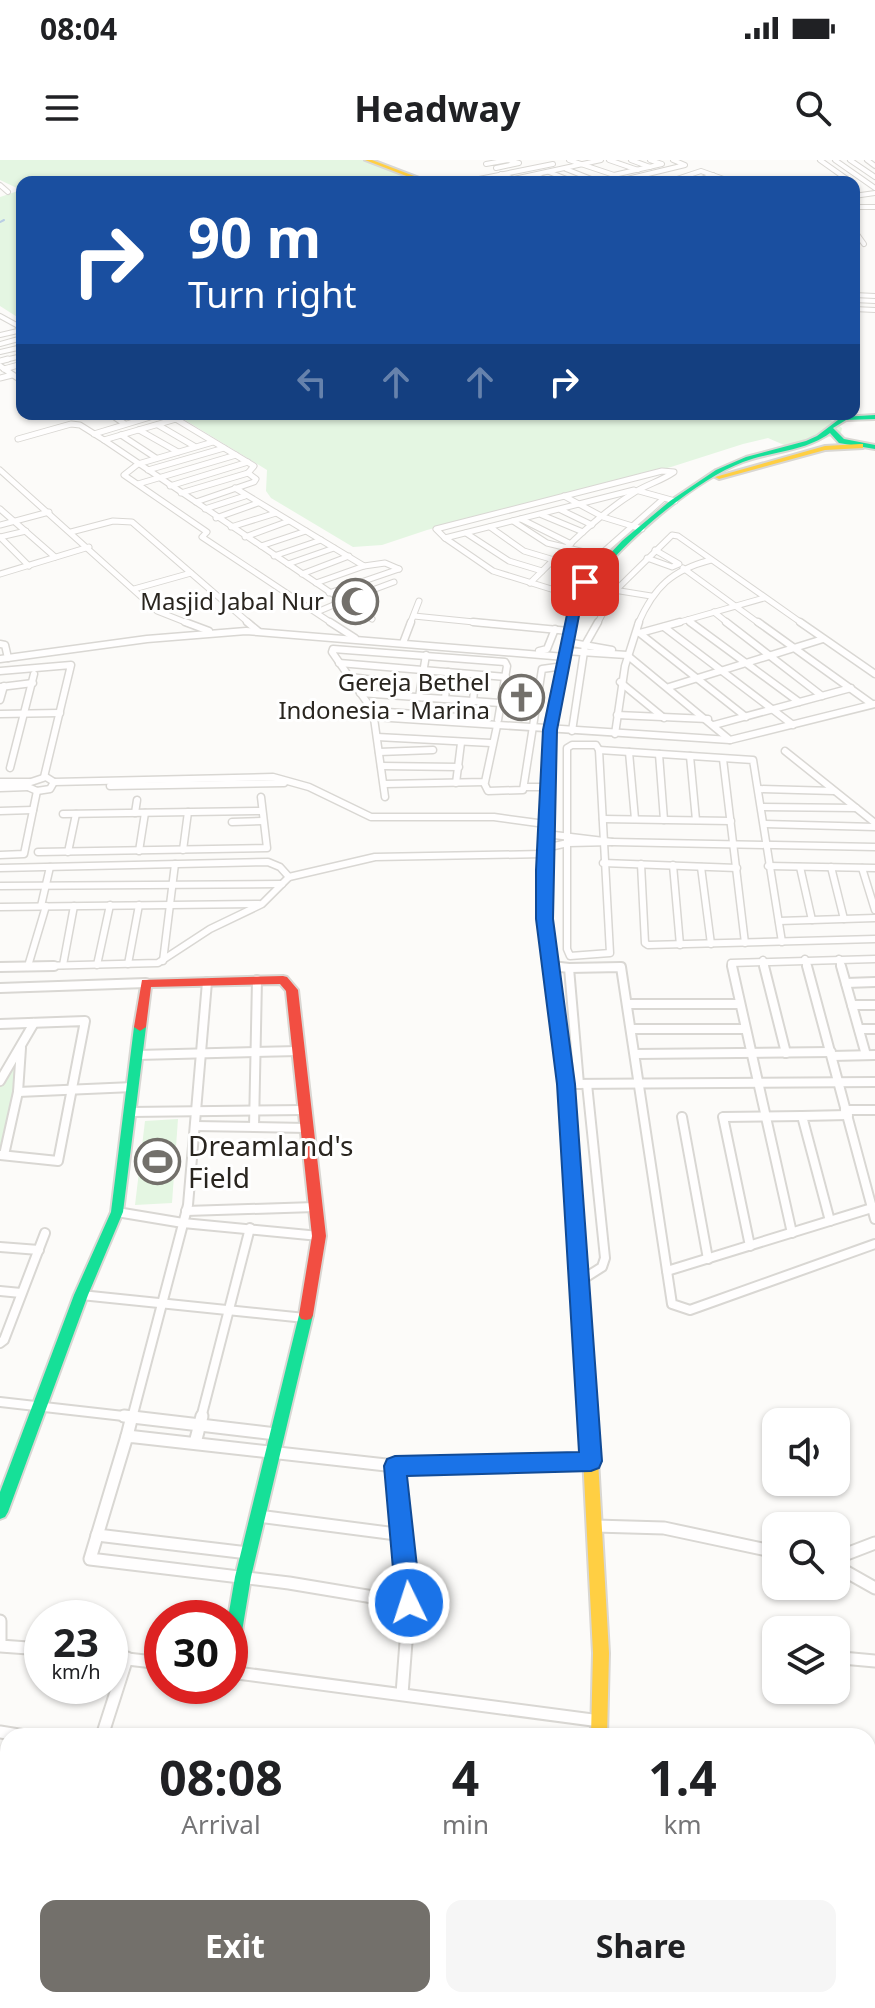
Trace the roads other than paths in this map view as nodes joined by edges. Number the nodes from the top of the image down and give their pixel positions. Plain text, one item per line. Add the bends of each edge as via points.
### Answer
1 (367, 160) edge
2 (377, 160) edge
3 (538, 160) edge
4 (572, 160) edge
5 (601, 160) edge
6 (609, 160) edge
7 (631, 160) edge
8 (650, 160) edge
9 (673, 160) edge
10 (820, 160) edge
11 (835, 160) edge
12 (850, 160) edge
13 (867, 160) edge
14 (479, 162) edge
15 (619, 163) junction
16 (486, 164) junction
17 (553, 164) junction
18 (583, 165) junction
19 (875, 166) edge
20 (651, 167) junction
21 (496, 168) junction
22 (595, 169) junction
23 (567, 170) junction
24 (638, 170) junction
25 (865, 170) junction
26 (850, 171) junction
27 (548, 172) junction
28 (837, 172) junction
29 (508, 173) junction
30 (501, 174) junction
31 (649, 174) junction
32 (534, 175) junction
33 (713, 175) joint
34 (413, 176) edge
35 (416, 176) edge
36 (493, 176) edge
37 (506, 176) edge
38 (529, 176) edge
39 (537, 176) edge
40 (558, 176) edge
41 (584, 176) edge
42 (640, 176) edge
43 (685, 176) edge
44 (710, 176) edge
45 (842, 176) edge
46 (855, 176) edge
47 (874, 176) edge
48 (860, 182) edge
49 (860, 188) edge
50 (867, 193) junction
51 (860, 197) edge
52 (875, 198) edge
53 (860, 239) edge
54 (860, 245) edge
55 (0, 316) edge
56 (10, 321) junction
57 (0, 324) edge
58 (16, 325) edge
59 (119, 420) edge
60 (138, 420) edge
61 (173, 420) edge
62 (178, 420) edge
63 (825, 420) edge
64 (837, 420) edge
65 (125, 424) junction
66 (158, 425) junction
67 (829, 429) junction
68 (139, 430) junction
69 (94, 434) junction
70 (121, 435) junction
71 (18, 439) dead end
72 (104, 440) junction
73 (214, 442) junction
74 (195, 447) junction
75 (870, 447) edge
76 (224, 448) junction
77 (178, 452) junction
78 (236, 455) junction
79 (156, 458) junction
80 (248, 462) junction
81 (138, 464) junction
82 (148, 470) junction
83 (248, 473) junction
84 (1, 474) edge
85 (159, 479) junction
86 (625, 481) junction
87 (702, 482) junction
88 (138, 484) junction
89 (170, 486) junction
90 (235, 488) junction
91 (636, 490) junction
92 (181, 493) junction
93 (245, 496) junction
94 (564, 496) junction
95 (669, 500) junction
96 (195, 502) junction
97 (258, 503) junction
98 (579, 505) junction
99 (0, 509) edge
100 (205, 509) junction
101 (560, 510) junction
102 (48, 511) junction
103 (276, 513) junction
104 (541, 514) junction
105 (603, 517) junction
106 (216, 518) junction
107 (521, 519) junction
108 (13, 520) junction
109 (289, 521) junction
110 (513, 521) junction
111 (0, 524) edge
112 (592, 525) junction
113 (229, 526) junction
114 (490, 527) junction
115 (636, 527) junction
116 (26, 531) junction
117 (306, 531) junction
118 (71, 532) junction
119 (207, 532) junction
120 (583, 532) junction
121 (466, 533) junction
122 (0, 537) edge
123 (245, 537) junction
124 (445, 538) junction
125 (321, 540) junction
126 (261, 546) junction
127 (569, 546) junction
128 (89, 547) junction
129 (334, 548) junction
130 (655, 550) junction
131 (274, 556) junction
132 (349, 556) junction
133 (55, 557) junction
134 (604, 557) junction
135 (647, 558) junction
136 (554, 560) junction
137 (711, 560) junction
138 (288, 564) junction
139 (29, 566) junction
140 (364, 566) junction
141 (683, 568) junction
142 (542, 571) junction
143 (1, 572) edge
144 (191, 573) junction
145 (302, 574) junction
146 (394, 582) dead end
147 (316, 583) junction
148 (530, 583) junction
149 (134, 589) junction
150 (559, 591) junction
151 (580, 591) junction
152 (615, 591) junction
153 (329, 593) junction
154 (651, 596) junction
155 (764, 598) junction
156 (343, 601) junction
157 (419, 601) dead end
158 (736, 606) junction
159 (317, 612) junction
160 (714, 612) junction
161 (414, 616) junction
162 (372, 619) dead end
163 (688, 620) junction
164 (664, 627) junction
165 (555, 629) junction
166 (258, 631) junction
167 (638, 632) junction
168 (214, 633) junction
169 (353, 637) junction
170 (823, 639) junction
171 (403, 641) junction
172 (0, 644) edge
173 (566, 649) junction
174 (584, 649) junction
175 (793, 649) junction
176 (628, 654) junction
177 (426, 655) junction
178 (770, 656) junction
179 (4, 658) edge
180 (339, 663) junction
181 (747, 663) junction
182 (423, 670) junction
183 (0, 671) edge
184 (721, 671) junction
185 (448, 672) junction
186 (34, 674) dead end
187 (875, 674) edge
188 (476, 675) junction
189 (350, 677) junction
190 (506, 677) junction
191 (697, 678) junction
192 (391, 682) dead end
193 (620, 682) junction
194 (33, 683) junction
195 (2, 686) edge
196 (669, 687) junction
197 (851, 688) junction
198 (360, 693) junction
199 (822, 696) junction
200 (419, 697) junction
201 (445, 698) junction
202 (0, 700) edge
203 (473, 700) junction
204 (799, 702) junction
205 (500, 703) junction
206 (874, 704) edge
207 (774, 709) junction
208 (60, 713) junction
209 (0, 714) edge
210 (24, 714) junction
211 (374, 714) junction
212 (617, 715) junction
213 (746, 717) junction
214 (665, 718) junction
215 (711, 722) junction
216 (498, 723) junction
217 (793, 725) junction
218 (534, 726) junction
219 (551, 727) junction
220 (572, 731) junction
221 (615, 734) junction
222 (377, 737) junction
223 (733, 739) junction
224 (434, 741) junction
225 (461, 743) junction
226 (491, 743) junction
227 (433, 750) junction
228 (599, 750) junction
229 (785, 751) dead end
230 (379, 752) junction
231 (629, 752) junction
232 (659, 754) junction
233 (690, 756) junction
234 (723, 759) junction
235 (0, 762) edge
236 (381, 766) junction
237 (429, 767) junction
238 (459, 767) junction
239 (44, 777) junction
240 (140, 782) junction
241 (456, 783) junction
242 (484, 783) junction
243 (28, 784) junction
244 (53, 784) junction
245 (385, 784) junction
246 (0, 785) edge
247 (525, 787) junction
248 (548, 787) junction
249 (759, 789) junction
250 (37, 791) junction
251 (834, 791) junction
252 (261, 797) dead end
253 (385, 797) dead end
254 (763, 807) junction
255 (857, 808) junction
256 (33, 810) junction
257 (0, 811) edge
258 (261, 811) junction
259 (188, 812) junction
260 (232, 812) junction
261 (135, 813) junction
262 (145, 813) junction
263 (63, 814) dead end
264 (76, 814) junction
265 (603, 819) junction
266 (635, 819) junction
267 (664, 820) junction
268 (696, 820) junction
269 (263, 821) junction
270 (731, 821) junction
271 (232, 822) junction
272 (765, 824) junction
273 (875, 825) edge
274 (545, 829) junction
275 (229, 831) dead end
276 (567, 841) junction
277 (607, 841) junction
278 (735, 844) junction
279 (767, 846) junction
280 (875, 847) edge
281 (183, 850) junction
282 (139, 851) junction
283 (545, 851) junction
284 (38, 852) dead end
285 (68, 852) junction
286 (0, 855) edge
287 (603, 863) junction
288 (175, 864) junction
289 (641, 864) junction
290 (673, 865) junction
291 (768, 866) junction
292 (50, 867) junction
293 (701, 867) junction
294 (800, 867) junction
295 (831, 867) junction
296 (0, 868) edge
297 (737, 868) junction
298 (862, 868) junction
299 (875, 868) edge
300 (289, 877) junction
301 (172, 882) junction
302 (282, 884) junction
303 (46, 885) junction
304 (0, 886) edge
305 (169, 904) junction
306 (262, 904) junction
307 (110, 905) junction
308 (139, 905) junction
309 (43, 906) junction
310 (74, 906) junction
311 (0, 907) edge
312 (875, 910) edge
313 (875, 918) edge
314 (844, 919) junction
315 (812, 920) junction
316 (779, 921) junction
317 (875, 939) edge
318 (782, 942) junction
319 (745, 943) junction
320 (711, 944) junction
321 (680, 945) junction
322 (805, 959) junction
323 (839, 959) junction
324 (875, 959) edge
325 (763, 960) junction
326 (163, 961) junction
327 (128, 964) junction
328 (63, 965) junction
329 (97, 965) junction
330 (28, 966) junction
331 (552, 966) junction
332 (0, 967) edge
333 (569, 968) junction
334 (257, 980) junction
335 (207, 982) junction
336 (875, 982) edge
337 (146, 983) junction
338 (846, 983) junction
339 (0, 988) edge
340 (628, 1004) junction
341 (739, 1004) junction
342 (852, 1005) junction
343 (875, 1005) edge
344 (34, 1023) junction
345 (0, 1024) edge
346 (631, 1029) junction
347 (745, 1029) junction
348 (859, 1029) junction
349 (875, 1029) edge
350 (21, 1048) junction
351 (298, 1051) junction
352 (255, 1052) junction
353 (201, 1053) junction
354 (751, 1053) junction
355 (786, 1053) junction
356 (635, 1054) junction
357 (831, 1054) junction
358 (137, 1055) junction
359 (871, 1055) edge
360 (0, 1081) edge
361 (758, 1082) junction
362 (839, 1082) junction
363 (875, 1082) edge
364 (640, 1083) junction
365 (577, 1084) junction
366 (133, 1087) junction
367 (71, 1091) junction
368 (18, 1092) junction
369 (196, 1110) junction
370 (305, 1110) junction
371 (875, 1110) edge
372 (255, 1111) junction
373 (130, 1112) junction
374 (846, 1112) junction
375 (765, 1115) junction
376 (802, 1116) junction
377 (682, 1117) dead end
378 (195, 1126) junction
379 (254, 1127) junction
380 (307, 1128) junction
381 (2, 1155) edge
382 (315, 1207) junction
383 (874, 1208) edge
384 (186, 1211) junction
385 (117, 1212) junction
386 (875, 1219) edge
387 (830, 1221) junction
388 (183, 1223) junction
389 (250, 1228) junction
390 (45, 1233) dead end
391 (792, 1233) junction
392 (319, 1236) junction
393 (875, 1244) edge
394 (750, 1246) junction
395 (0, 1247) edge
396 (39, 1250) junction
397 (708, 1259) junction
398 (667, 1271) junction
399 (580, 1281) junction
400 (0, 1291) edge
401 (21, 1293) junction
402 (81, 1295) junction
403 (161, 1305) junction
404 (231, 1311) junction
405 (305, 1318) junction
406 (0, 1343) edge
407 (0, 1402) edge
408 (40, 1406) junction
409 (133, 1417) junction
410 (199, 1426) junction
411 (276, 1434) junction
412 (127, 1436) junction
413 (195, 1443) junction
414 (271, 1451) junction
415 (591, 1461) junction
416 (395, 1466) junction
417 (0, 1512) edge
418 (257, 1516) junction
419 (595, 1526) junction
420 (97, 1535) junction
421 (404, 1535) junction
422 (875, 1543) edge
423 (762, 1549) edge
424 (248, 1553) junction
425 (850, 1553) edge
426 (850, 1574) edge
427 (243, 1577) junction
428 (875, 1588) edge
429 (239, 1600) edge
430 (409, 1603) junction
431 (0, 1621) edge
432 (0, 1646) edge
433 (24, 1648) edge
434 (850, 1659) edge
435 (875, 1661) edge
436 (248, 1674) edge
437 (402, 1694) junction
438 (112, 1704) edge
439 (600, 1721) junction
440 (105, 1728) edge
441 (600, 1728) edge

1 - 34 main road
2 - 35 main road
3 - 17 street
4 - 18 street
5 - 18 street
6 - 15 street
7 - 15 street
7 - 20 street
8 - 20 street via 662,164
9 - 31 street via 685,165
10 - 28 street
11 - 26 street
12 - 25 street
13 - 19 street
14 - 16 street
15 - 22 street
15 - 24 street
16 - 21 street
16 - 21 street via 519,163
17 - 23 street
17 - 29 street
18 - 22 street
18 - 23 street
20 - 24 street
21 - 29 street
22 - 24 street via 614,175
23 - 27 street
23 - 41 street
24 - 31 street
25 - 26 street
25 - 47 street
26 - 28 street
26 - 46 street
27 - 32 street
27 - 40 street
28 - 45 street
29 - 30 street
30 - 36 street
30 - 37 street
31 - 42 street
32 - 38 street
32 - 39 street
33 - 43 street via 699,171
33 - 44 street
48 - 52 street
49 - 50 street
50 - 51 street
50 - 52 street
53 - 54 street via 866,244
55 - 56 street
56 - 57 street
56 - 58 street
59 - 65 street
60 - 65 street
61 - 66 street
62 - 73 street
63 - 67 main road
64 - 67 main road
65 - 69 street
66 - 68 street
66 - 74 street
67 - 75 main road via 835,438
67 - 87 main road via 820,438 738,462
68 - 70 street
68 - 77 street
69 - 71 street via 71,424
69 - 72 street
70 - 72 street
70 - 79 street
72 - 81 street
73 - 74 street
73 - 76 street
74 - 77 street
75 - 87 main road via 825,448
76 - 78 street
76 - 82 street
77 - 79 street
78 - 80 street
78 - 85 street
79 - 81 street
80 - 83 street via 254,467
80 - 89 street
81 - 82 street
81 - 88 street via 124,475
82 - 85 street
83 - 90 street via 257,480
83 - 92 street
84 - 102 street
85 - 88 street
85 - 89 street
86 - 91 street
86 - 91 street via 674,472
86 - 94 street
87 - 95 main road
88 - 119 street
89 - 92 street
90 - 93 street
90 - 96 street
91 - 95 street
91 - 98 street
91 - 105 street
92 - 96 street
93 - 97 street
93 - 100 street
94 - 98 street
94 - 124 street via 436,529
95 - 115 main road
96 - 100 street
97 - 103 street
97 - 106 street
98 - 101 street
98 - 105 street
99 - 108 street
100 - 106 street
101 - 104 street
101 - 112 street
102 - 108 street
102 - 118 street
103 - 109 street
103 - 113 street
104 - 107 street
104 - 120 street
105 - 112 street
105 - 115 street
106 - 113 street
107 - 110 street
107 - 127 street
108 - 111 street
108 - 116 street
109 - 117 street
109 - 123 street
110 - 114 street
110 - 127 street via 547,543
112 - 120 street
113 - 119 street
113 - 123 street
114 - 121 street
114 - 136 street via 524,551
115 - 134 main road
116 - 122 street
116 - 133 street
117 - 125 street
117 - 126 street
118 - 128 street
118 - 144 street via 113,521 132,522
119 - 159 street via 202,537
120 - 127 street
121 - 124 street
121 - 142 street via 509,561
122 - 139 street
123 - 126 street
124 - 148 street via 483,566
125 - 129 street
125 - 131 street
126 - 131 street
127 - 134 street
127 - 136 street
128 - 133 street
128 - 149 street
129 - 132 street
129 - 138 street
130 - 135 street
130 - 135 street via 679,564 672,567
130 - 137 street via 675,535
131 - 138 street
132 - 140 street
132 - 145 street
133 - 139 street
134 - 150 street
134 - 151 main road
135 - 152 street
136 - 142 street
137 - 141 street
137 - 155 street
138 - 145 street
139 - 143 street
140 - 147 street
140 - 153 street via 385,563 400,568
141 - 154 street
141 - 158 street
142 - 148 street
144 - 149 street
144 - 166 street
145 - 147 street
146 - 156 street
147 - 153 street
148 - 150 street
149 - 168 street via 167,616
150 - 151 street
151 - 152 street
151 - 173 main road
152 - 154 street
152 - 174 street
153 - 156 street
154 - 167 street
155 - 158 street
155 - 170 street
156 - 159 street
156 - 162 street
157 - 161 street
158 - 160 street
158 - 175 street
159 - 169 street
160 - 163 street
160 - 178 street
161 - 165 street
161 - 171 street
163 - 164 street
163 - 181 street
164 - 167 street
164 - 184 street
165 - 171 street via 543,651
165 - 173 street
166 - 168 street
166 - 169 street
167 - 176 street
167 - 191 street
168 - 179 street
169 - 171 street
170 - 175 street
170 - 187 street
171 - 173 street
172 - 179 street via 5,645
173 - 174 street
173 - 218 street via 542,669
173 - 219 main road
174 - 176 street
174 - 220 street
175 - 178 street
175 - 197 street
176 - 193 street
176 - 196 street
177 - 180 street via 333,649
177 - 182 street
177 - 190 street via 503,661
178 - 181 street
178 - 199 street
180 - 182 street
180 - 189 street
181 - 184 street
181 - 204 street
182 - 185 street
182 - 200 street
183 - 208 street via 71,665
184 - 191 street
184 - 207 street
185 - 188 street
185 - 201 street
186 - 194 street
188 - 190 street
188 - 203 street
189 - 192 street
189 - 198 street
190 - 205 street
191 - 196 street
191 - 213 street
193 - 212 street
193 - 214 street
194 - 195 street
194 - 210 street
195 - 202 street
196 - 215 street
197 - 199 street
197 - 206 street
198 - 200 street
198 - 211 street
199 - 204 street
200 - 201 street
201 - 203 street
203 - 205 street
204 - 207 street
205 - 216 street
206 - 217 street
207 - 213 street
207 - 217 street
208 - 210 street
208 - 239 street
209 - 210 street
210 - 235 street via 11,765
211 - 216 street
211 - 222 street
212 - 214 street
212 - 221 street
213 - 215 street
214 - 215 street
215 - 223 street
216 - 218 street
216 - 226 street
217 - 223 street
218 - 219 street
218 - 247 street
219 - 220 street
219 - 248 main road
220 - 221 street
221 - 223 street
222 - 224 street
222 - 230 street
224 - 225 street
224 - 227 street
225 - 226 street
225 - 238 street
226 - 242 street
227 - 230 street
227 - 237 street
228 - 231 street
228 - 265 street
228 - 276 street via 596,745 567,748
229 - 251 street
230 - 236 street
231 - 232 street
231 - 266 street
232 - 233 street
232 - 267 street
233 - 234 street
233 - 268 street
234 - 249 street via 753,760
234 - 270 street
236 - 237 street
236 - 245 street
237 - 238 street
238 - 241 street
239 - 243 street
239 - 244 street
240 - 244 street
240 - 261 street
240 - 274 street via 293,782 371,817 494,817
241 - 242 street
241 - 245 street
242 - 247 street via 494,792
243 - 246 street
243 - 250 street
244 - 250 street
245 - 253 street
247 - 248 street
248 - 274 main road
249 - 251 street
249 - 254 street
250 - 256 street
251 - 255 street
252 - 258 street
254 - 255 street
254 - 272 street
255 - 273 street
256 - 257 street
256 - 286 street via 24,854
258 - 260 street
258 - 269 street
259 - 260 street
259 - 262 street
259 - 281 street
260 - 271 street
261 - 262 street
261 - 264 street
262 - 282 street
263 - 264 street
264 - 285 street
265 - 266 street
265 - 277 street
266 - 267 street
267 - 268 street
268 - 270 street
269 - 271 street
269 - 281 street via 267,848
270 - 278 street
271 - 275 street
272 - 273 street
272 - 279 street
274 - 276 street
274 - 283 main road
276 - 277 street
276 - 283 street
276 - 287 street via 570,956 610,953
277 - 278 street
277 - 287 street
278 - 279 street
278 - 297 street
279 - 280 street
279 - 291 street
281 - 282 street
282 - 285 street
283 - 300 street via 375,857
283 - 331 main road via 545,919
284 - 285 street
287 - 289 street
288 - 292 street
288 - 300 street via 268,862
288 - 301 street
289 - 290 street
289 - 321 street via 645,943
290 - 293 street
290 - 321 street
291 - 294 street
291 - 316 street
292 - 296 street
292 - 303 street
293 - 297 street
293 - 320 street
294 - 295 street
294 - 315 street
295 - 298 street
295 - 314 street
297 - 319 street
298 - 299 street
298 - 312 street
300 - 302 street
301 - 302 street
301 - 303 street
301 - 305 street
302 - 306 street
303 - 304 street
303 - 309 street
305 - 306 street
305 - 308 street
305 - 326 street
306 - 326 street via 210,929
307 - 308 street
307 - 310 street
307 - 329 street
308 - 327 street
309 - 310 street
309 - 311 street
309 - 330 street
310 - 328 street
313 - 314 street
314 - 315 street
315 - 316 street
316 - 318 street
317 - 318 street
318 - 319 street
319 - 320 street
320 - 321 street
322 - 323 street
322 - 325 street
322 - 357 street
323 - 324 street
323 - 338 street
325 - 341 street via 731,963
325 - 355 street
326 - 327 street
327 - 329 street
328 - 329 street
328 - 330 street
330 - 332 street
331 - 333 street
331 - 365 main road
333 - 340 street via 621,967
333 - 365 street
334 - 335 main road
334 - 351 main road via 289,984
334 - 352 street
335 - 337 main road
335 - 353 street
336 - 338 street
337 - 339 street
337 - 358 main road
338 - 342 street
340 - 341 street
340 - 346 street
341 - 347 street
342 - 343 street
342 - 348 street
344 - 345 street
344 - 350 street
344 - 367 street via 85,1021
346 - 347 street
346 - 356 street
347 - 354 street
348 - 349 street
348 - 359 street
350 - 360 street
350 - 368 street
351 - 352 street
351 - 370 main road
352 - 353 street
352 - 372 street
353 - 358 street
353 - 369 street
354 - 355 street
354 - 356 street
354 - 361 street
355 - 357 street
356 - 364 street
357 - 359 street
357 - 362 street
358 - 366 main road
361 - 362 street
361 - 364 street
361 - 375 street
362 - 363 street
362 - 374 street
364 - 365 street
364 - 398 street
365 - 399 main road
365 - 399 street via 605,1258 602,1267
366 - 367 street
366 - 373 main road
367 - 368 street
367 - 381 street via 58,1161
368 - 381 street
369 - 372 street
369 - 373 street
369 - 378 street
370 - 372 street
370 - 380 main road
371 - 374 street
372 - 379 street
373 - 385 main road
374 - 376 street
374 - 383 street
375 - 376 street
375 - 391 street
375 - 394 street via 723,1117
376 - 387 street
377 - 397 street
378 - 379 street
378 - 384 street
379 - 380 street
380 - 382 main road
382 - 384 street
382 - 392 main road
383 - 386 street
383 - 387 street
384 - 388 street
385 - 388 street
385 - 402 main road
387 - 391 street
388 - 389 street
388 - 403 street
389 - 392 street
389 - 404 street
390 - 396 street
391 - 394 street
392 - 405 main road
393 - 398 street via 690,1310 672,1304
394 - 397 street
395 - 396 street
396 - 401 street
397 - 398 street
399 - 415 main road
400 - 401 street
401 - 406 street
402 - 403 street
402 - 408 main road
403 - 404 street
403 - 409 street
404 - 405 street
404 - 410 street
405 - 411 main road
407 - 408 street
408 - 409 street
408 - 417 main road
409 - 410 street
409 - 412 street
410 - 411 street
410 - 413 street
411 - 414 main road
412 - 413 street
412 - 420 street
413 - 414 street
414 - 416 street
414 - 418 main road
415 - 416 street
415 - 419 main road
416 - 421 street
418 - 421 street
418 - 424 main road
419 - 423 street via 654,1528
419 - 439 main road
420 - 424 street
420 - 427 street via 90,1559
421 - 430 street
422 - 425 street
424 - 427 main road
426 - 428 street
427 - 429 main road
427 - 430 street
430 - 437 street
431 - 432 street
432 - 433 street
434 - 435 street
436 - 437 street
437 - 439 street
438 - 440 street
439 - 441 main road

